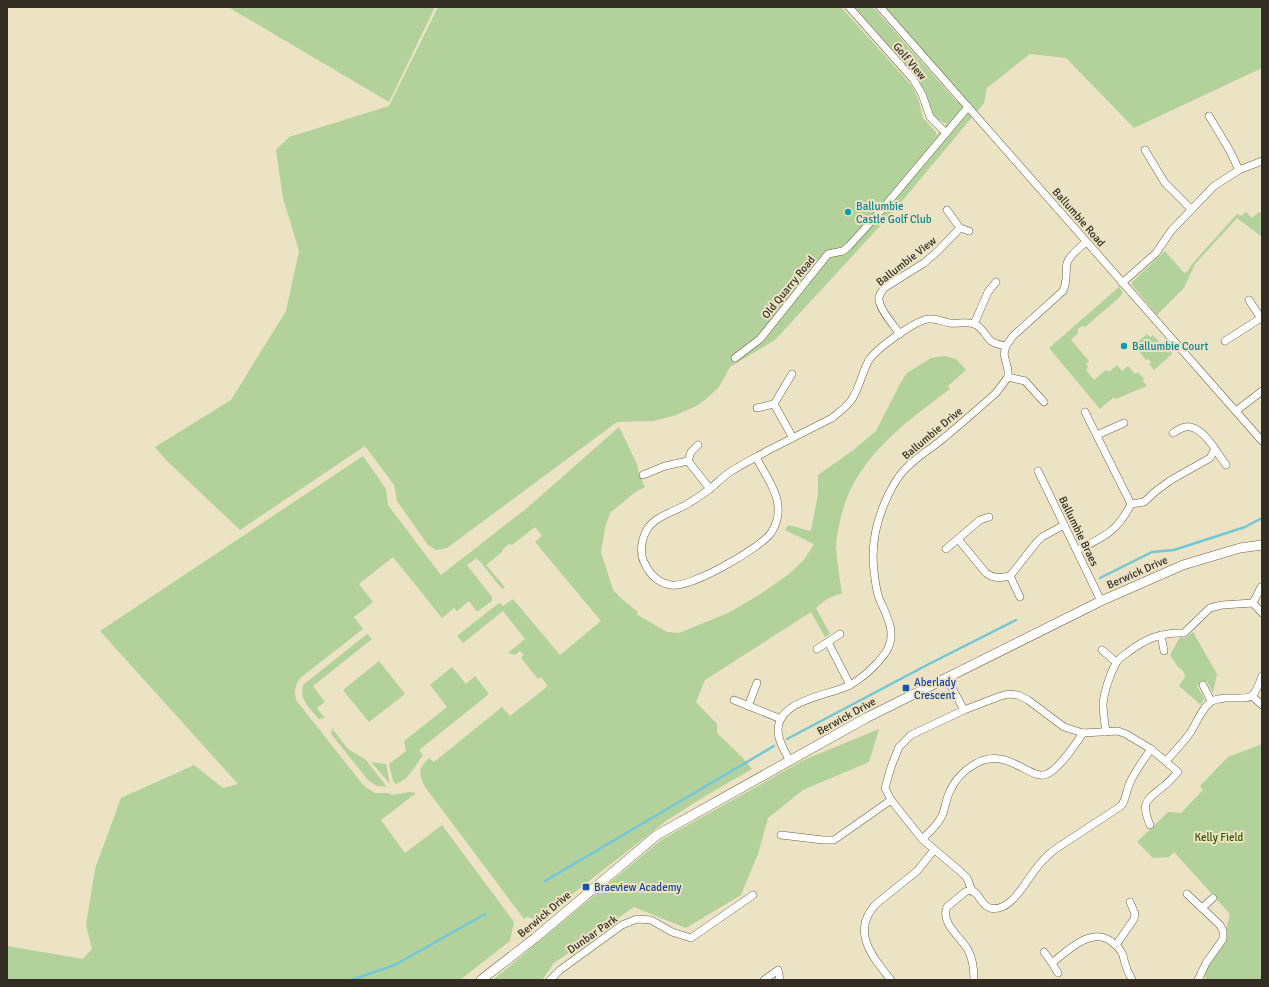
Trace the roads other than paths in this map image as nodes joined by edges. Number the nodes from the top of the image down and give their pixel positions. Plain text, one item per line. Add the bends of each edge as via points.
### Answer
1 (849, 7) edge
2 (880, 7) edge
3 (968, 107) junction
4 (1209, 116) dead end
5 (946, 133) junction
6 (1145, 150) dead end
7 (1262, 161) edge
8 (1239, 170) junction
9 (1191, 209) junction
10 (947, 210) dead end
11 (960, 228) junction
12 (969, 230) dead end
13 (1086, 242) junction
14 (996, 282) dead end
15 (1122, 283) junction
16 (1249, 300) dead end
17 (1261, 319) edge
18 (974, 324) junction
19 (900, 334) junction
20 (1225, 341) dead end
21 (1006, 346) junction
22 (734, 358) dead end
23 (792, 374) dead end
24 (1008, 377) junction
25 (1262, 391) edge
26 (1044, 402) dead end
27 (774, 404) junction
28 (758, 408) dead end
29 (1236, 411) junction
30 (1085, 412) dead end
31 (1124, 423) dead end
32 (1173, 433) dead end
33 (1097, 435) junction
34 (793, 438) junction
35 (1262, 441) edge
36 (698, 445) dead end
37 (1215, 449) junction
38 (756, 457) junction
39 (688, 461) junction
40 (1226, 465) dead end
41 (1038, 471) dead end
42 (643, 475) dead end
43 (710, 489) junction
44 (1131, 504) junction
45 (989, 517) dead end
46 (1064, 525) junction
47 (958, 539) junction
48 (1262, 545) edge
49 (946, 549) dead end
50 (1077, 550) junction
51 (1010, 576) junction
52 (1261, 587) dead end
53 (1020, 597) dead end
54 (1101, 601) junction
55 (1253, 603) junction
56 (1262, 613) edge
57 (840, 634) dead end
58 (1161, 635) junction
59 (828, 642) junction
60 (817, 649) dead end
61 (1102, 650) dead end
62 (1164, 651) dead end
63 (1116, 662) junction
64 (1262, 676) edge
65 (946, 677) junction
66 (757, 683) dead end
67 (850, 685) junction
68 (1203, 685) dead end
69 (1253, 697) junction
70 (734, 700) dead end
71 (1211, 701) junction
72 (1262, 705) edge
73 (748, 706) junction
74 (964, 710) junction
75 (781, 719) junction
76 (1106, 732) junction
77 (1083, 733) junction
78 (1151, 749) junction
79 (790, 761) junction
80 (1166, 761) junction
81 (890, 800) junction
82 (1150, 825) dead end
83 (781, 835) dead end
84 (922, 839) junction
85 (934, 850) junction
86 (972, 891) junction
87 (1187, 894) dead end
88 (753, 895) dead end
89 (1213, 898) dead end
90 (1130, 902) dead end
91 (1202, 908) junction
92 (1116, 945) junction
93 (1044, 952) dead end
94 (1052, 963) junction
95 (1058, 973) dead end
96 (480, 980) edge
97 (550, 980) edge
98 (764, 980) edge
99 (780, 980) edge
100 (891, 980) edge
101 (974, 980) edge
102 (1132, 980) edge
103 (1198, 980) edge

1 - 5 street, Golf View via 913,79 922,94 930,117
2 - 3 street, Ballumbie Road
3 - 5 street, Old Quarry Road
3 - 13 street, Ballumbie Road
4 - 8 street
5 - 22 street, Old Quarry Road via 849,246 843,251 828,254 760,339
6 - 9 street via 1165,183
7 - 8 street
8 - 9 street via 1214,186
9 - 15 street via 1171,230 1156,253
10 - 11 street
11 - 12 street
11 - 19 street, Ballumbie View via 938,251 884,288 880,294 879,300 883,310
13 - 15 street, Ballumbie Road
13 - 21 street via 1067,263 1063,291 1013,336
14 - 18 street via 988,292
15 - 29 street, Ballumbie Road
16 - 17 street
17 - 20 street
18 - 19 street via 928,319 920,321
18 - 21 street via 981,328 990,340
19 - 34 street via 870,358 852,399 842,410
21 - 24 street via 1004,354
23 - 27 street
24 - 26 street via 1026,381
24 - 67 street, Ballumbie Drive via 990,398 912,462 897,479 886,499 878,522 873,550 879,596 892,628 891,640 886,651 871,668
25 - 29 street
27 - 28 street
27 - 34 street
29 - 35 street, Ballumbie Road
30 - 33 street
31 - 33 street
32 - 37 street via 1185,427 1195,430 1208,438
33 - 44 street
34 - 38 street
36 - 39 street via 691,452
37 - 40 street
37 - 44 street via 1210,458 1171,480 1144,502
38 - 43 street via 730,472
38 - 43 street via 777,498 776,521 771,532 761,543 703,577 683,584 670,585 656,579 648,571 641,551 643,538 649,527
39 - 42 street via 665,466
39 - 43 street
41 - 46 street, Ballumbie Braes
44 - 50 street via 1124,518 1113,530
45 - 47 street via 980,520
46 - 50 street, Ballumbie Braes
46 - 51 street via 1042,537
47 - 49 street
47 - 51 street via 986,573 1000,578
48 - 54 street, Berwick Drive via 1240,548 1183,565
50 - 54 street, Ballumbie Braes
51 - 53 street
52 - 55 street
54 - 65 street, Berwick Drive
55 - 56 street
55 - 58 street via 1210,608 1184,633
57 - 59 street
58 - 62 street
58 - 63 street via 1147,639
59 - 60 street
59 - 67 street
61 - 63 street
63 - 76 street via 1105,692 1103,706
64 - 69 street
65 - 74 street
65 - 79 street, Berwick Drive
66 - 73 street
67 - 75 street, Ballumbie Drive via 795,704
68 - 71 street
69 - 71 street
69 - 72 street
70 - 73 street
71 - 80 street via 1189,734
73 - 75 street
74 - 77 street via 1008,694 1018,695 1064,727
74 - 81 street via 911,734 899,746 885,788
75 - 79 street via 778,730 780,742
76 - 77 street
76 - 78 street via 1118,731 1126,734
77 - 84 street via 1059,765 1046,775 1032,773 1004,759 977,762 954,784 942,816
78 - 80 street
78 - 86 street via 1128,786 1125,801 1121,806 1045,857 1007,904 996,909 986,907
79 - 96 street, Berwick Drive via 657,835 535,938
80 - 82 street via 1178,772 1150,797 1146,806 1146,816
81 - 83 street via 834,840
81 - 84 street
84 - 85 street
85 - 86 street via 967,878
85 - 100 street via 917,871 873,907 867,919 864,931 868,949
86 - 101 street via 965,892 949,904 945,914 968,951
87 - 91 street
88 - 97 street, Dunbar Park via 691,938 672,932 651,920 637,918 622,925
89 - 91 street
90 - 92 street via 1135,914 1134,919
91 - 103 street via 1220,925 1223,939 1206,963
92 - 94 street via 1098,936 1088,938
92 - 102 street via 1122,953
93 - 94 street
94 - 95 street
98 - 99 street via 778,970

